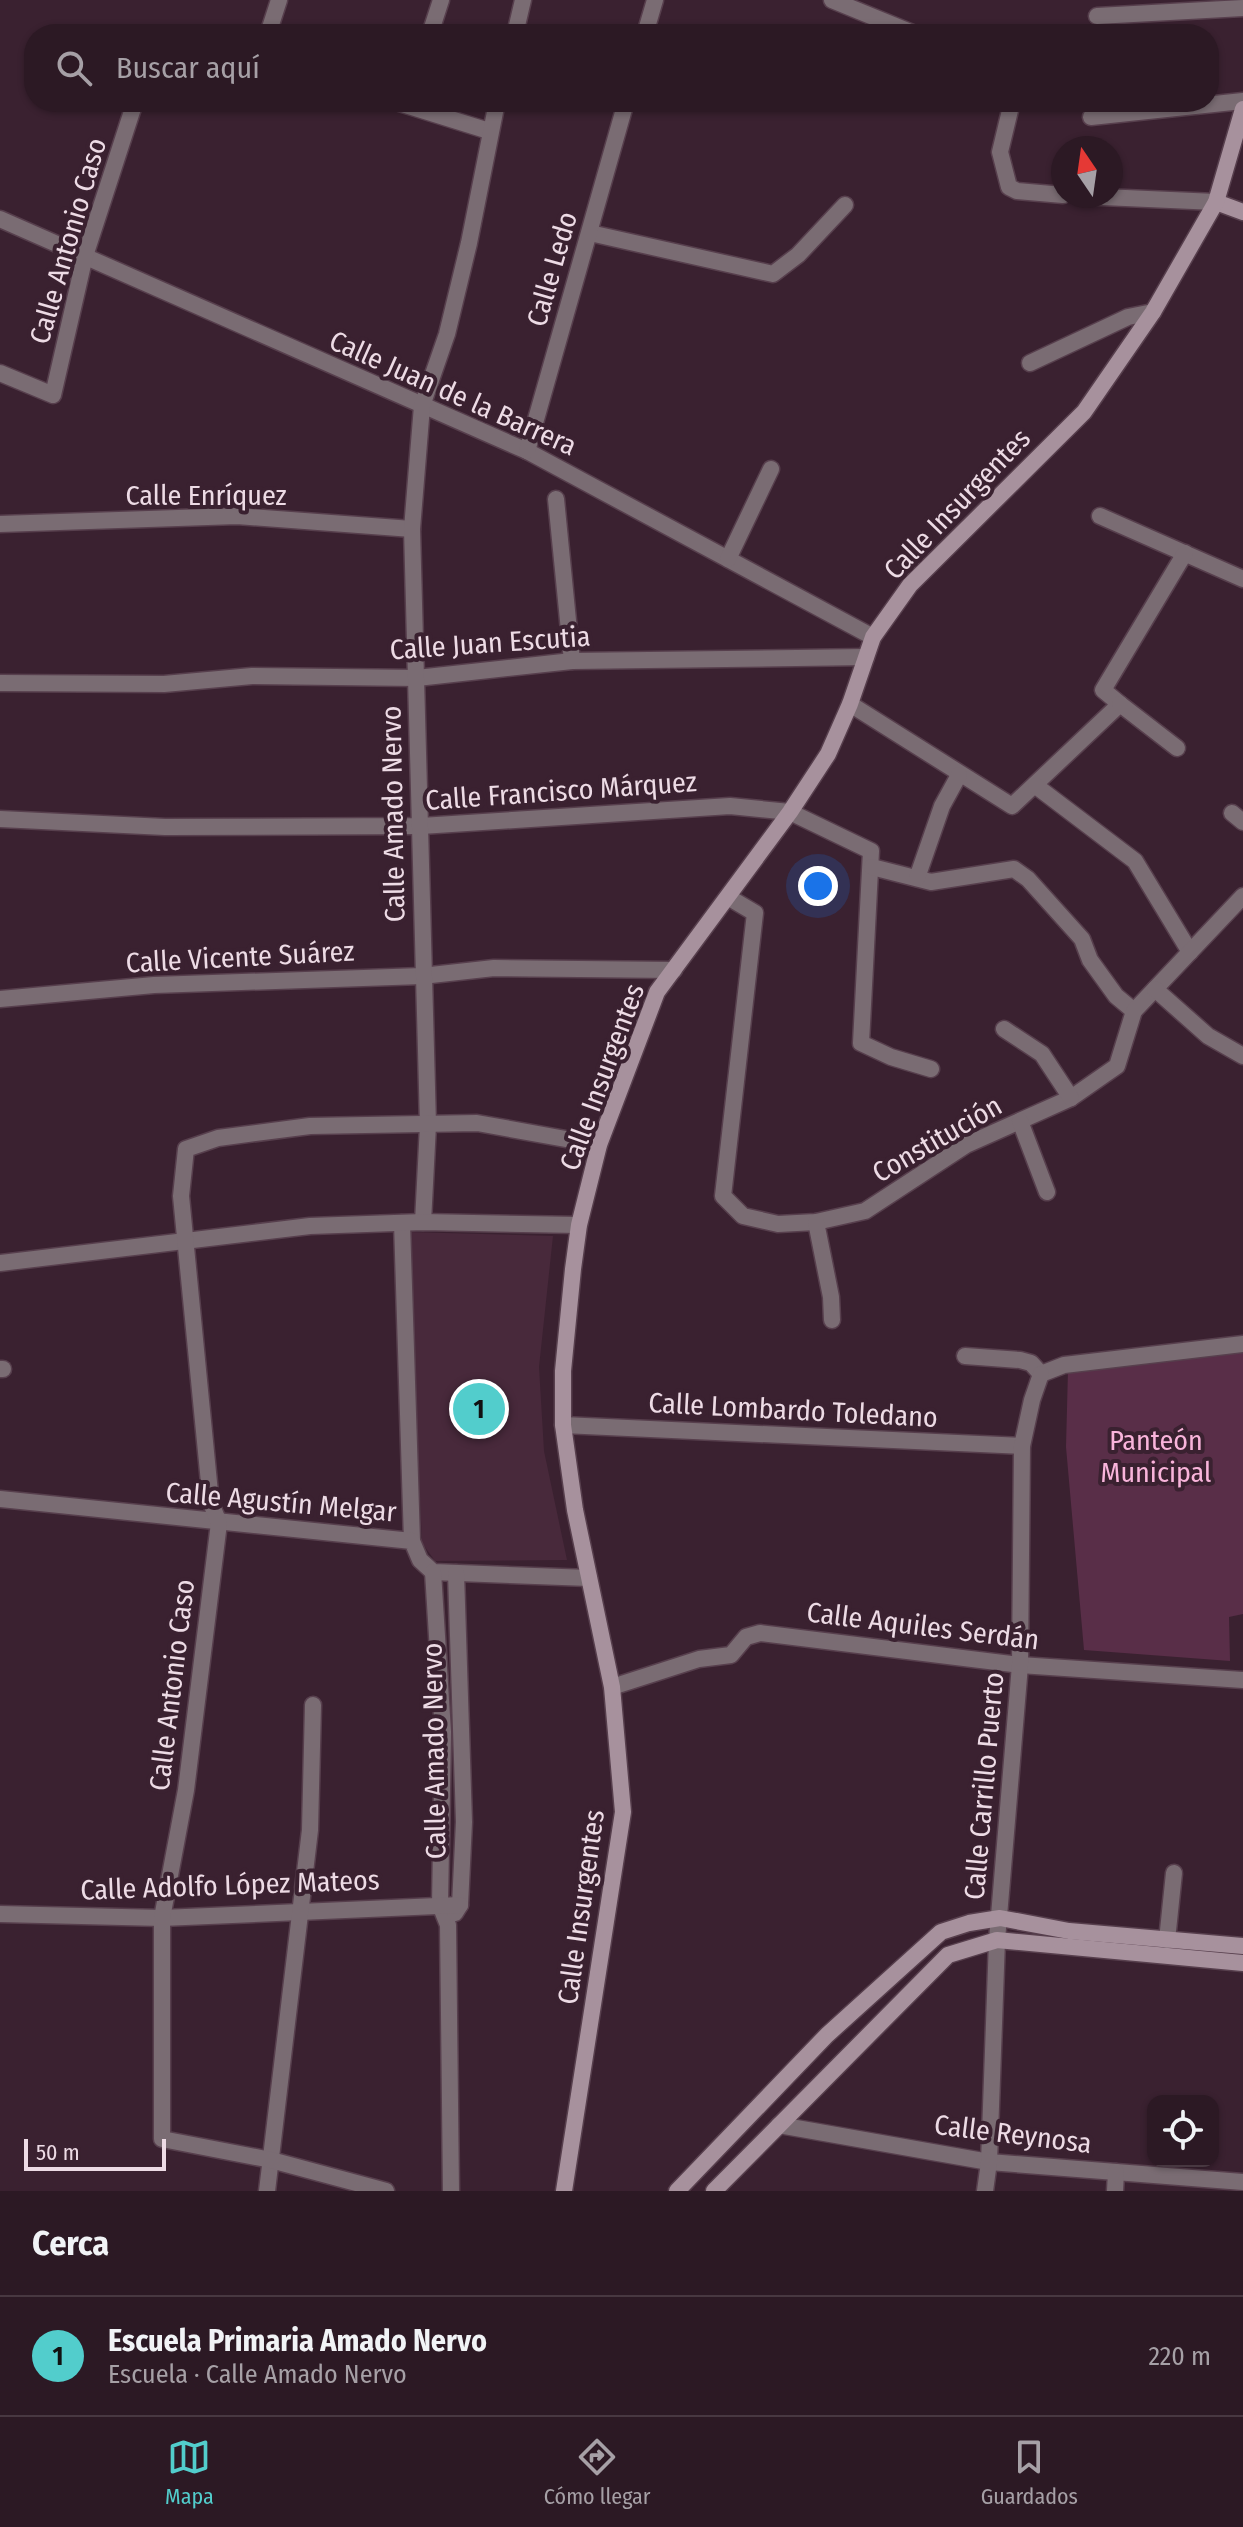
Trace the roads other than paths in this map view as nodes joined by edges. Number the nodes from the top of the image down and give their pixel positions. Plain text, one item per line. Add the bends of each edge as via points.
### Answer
1 (279, 0) edge
2 (441, 0) edge
3 (523, 0) edge
4 (655, 0) edge
5 (832, 0) edge
6 (1243, 8) edge
7 (1097, 16) dead end
8 (271, 24) edge
9 (433, 24) edge
10 (517, 24) edge
11 (648, 24) edge
12 (891, 24) edge
13 (1243, 101) edge
14 (1219, 104) edge
15 (1243, 109) edge
16 (132, 112) edge
17 (436, 112) edge
18 (494, 112) edge
19 (623, 112) edge
20 (1010, 112) edge
21 (1138, 112) edge
22 (1091, 117) dead end
23 (489, 131) junction
24 (1051, 194) edge
25 (1123, 198) edge
26 (1216, 202) junction
27 (845, 205) dead end
28 (1243, 212) edge
29 (0, 219) edge
30 (590, 233) junction
31 (85, 256) junction
32 (1153, 312) junction
33 (1030, 363) dead end
34 (0, 373) edge
35 (422, 406) junction
36 (527, 451) junction
37 (771, 469) dead end
38 (556, 499) dead end
39 (1100, 516) dead end
40 (0, 524) edge
41 (412, 529) junction
42 (1185, 553) junction
43 (728, 559) junction
44 (1243, 579) edge
45 (873, 637) junction
46 (866, 657) junction
47 (572, 661) junction
48 (417, 678) junction
49 (0, 683) edge
50 (850, 704) junction
51 (1120, 704) junction
52 (1177, 748) dead end
53 (959, 775) junction
54 (1036, 786) junction
55 (790, 812) junction
56 (0, 819) edge
57 (421, 826) junction
58 (872, 867) junction
59 (917, 878) junction
60 (1243, 896) edge
61 (728, 897) junction
62 (1190, 952) junction
63 (674, 970) junction
64 (422, 976) junction
65 (1155, 989) junction
66 (0, 999) edge
67 (1134, 1011) junction
68 (1004, 1029) dead end
69 (1243, 1056) edge
70 (931, 1069) dead end
71 (1071, 1098) junction
72 (1020, 1121) junction
73 (428, 1125) junction
74 (599, 1145) junction
75 (1047, 1192) dead end
76 (423, 1222) junction
77 (816, 1222) junction
78 (402, 1223) junction
79 (579, 1225) junction
80 (187, 1239) junction
81 (0, 1263) edge
82 (832, 1320) dead end
83 (1243, 1344) edge
84 (965, 1356) dead end
85 (1041, 1374) junction
86 (563, 1425) junction
87 (1022, 1446) junction
88 (0, 1499) edge
89 (219, 1523) junction
90 (412, 1541) junction
91 (433, 1572) junction
92 (456, 1573) junction
93 (589, 1578) junction
94 (1020, 1665) junction
95 (1243, 1680) edge
96 (612, 1687) junction
97 (313, 1705) dead end
98 (443, 1746) junction
99 (461, 1747) junction
100 (1174, 1873) dead end
101 (440, 1905) junction
102 (460, 1905) junction
103 (299, 1911) junction
104 (0, 1914) edge
105 (162, 1918) junction
106 (1000, 1918) junction
107 (448, 1925) junction
108 (997, 1940) junction
109 (1167, 1940) junction
110 (1243, 1946) edge
111 (1243, 1963) edge
112 (779, 2125) junction
113 (271, 2160) junction
114 (989, 2162) junction
115 (1116, 2172) junction
116 (1243, 2182) edge
117 (267, 2191) edge
118 (386, 2191) edge
119 (451, 2191) edge
120 (564, 2191) edge
121 (677, 2191) edge
122 (714, 2191) edge
123 (985, 2191) edge
124 (1115, 2191) edge

1 - 8 street
2 - 9 street
3 - 10 street
4 - 11 street
5 - 12 street
6 - 7 street
13 - 14 street
15 - 26 main road, Calle Insurgentes
16 - 31 street, Calle Antonio Caso
17 - 23 street
18 - 23 street, Calle Amado Nervo
19 - 30 street, Calle Ledo
20 - 24 street via 1000,152 1009,187
21 - 22 street
23 - 35 street, Calle Amado Nervo via 466,259
25 - 26 street
26 - 28 main road
26 - 32 main road, Calle Insurgentes
27 - 30 street via 773,274
29 - 31 street, Calle Juan de la Barrera
30 - 36 street, Calle Ledo
31 - 34 street, Calle Antonio Caso via 53,395
31 - 35 street, Calle Juan de la Barrera
32 - 33 street via 1128,317
32 - 45 main road, Calle Insurgentes via 1084,412 910,585
35 - 36 street, Calle Juan de la Barrera
35 - 41 street, Calle Amado Nervo
36 - 43 street, Calle Juan de la Barrera
37 - 43 street
38 - 47 street
39 - 42 street
40 - 41 street, Calle Enríquez via 237,516
41 - 48 street, Calle Amado Nervo
42 - 44 street
42 - 51 street via 1103,690
43 - 45 street, Calle Juan de la Barrera
45 - 46 main road, Calle Insurgentes
46 - 47 street, Calle Juan Escutia
46 - 50 main road, Calle Insurgentes
47 - 48 street, Calle Juan Escutia
48 - 49 street, Calle Juan Escutia
48 - 57 street, Calle Amado Nervo
50 - 53 street
50 - 55 main road, Calle Insurgentes via 828,754
51 - 52 street
51 - 54 street
53 - 54 street via 1012,806
53 - 59 street via 942,806
54 - 62 street via 1135,861
55 - 57 street, Calle Francisco Márquez via 730,806
55 - 58 street, Calle Francisco Márquez via 871,851
55 - 61 main road, Calle Insurgentes
56 - 57 street, Calle Francisco Márquez via 165,827
57 - 64 street, Calle Amado Nervo
58 - 59 street
58 - 70 street via 861,1043
59 - 67 street via 931,882 1014,869 1082,939 1116,996
60 - 62 street
61 - 63 main road, Calle Insurgentes
61 - 77 street, Constitución via 755,913 723,1196 743,1216 778,1224
62 - 65 street
63 - 64 street, Calle Vicente Suárez via 494,968
63 - 74 main road, Calle Insurgentes via 657,992
64 - 66 street, Calle Vicente Suárez via 154,985
64 - 73 street, Calle Amado Nervo
65 - 67 street
65 - 69 street via 1208,1036
67 - 71 street, Constitución via 1117,1066
68 - 71 street via 1042,1054
71 - 72 street, Constitución
72 - 75 street
72 - 77 street, Constitución via 966,1145 865,1211
73 - 74 street via 477,1123
73 - 76 street, Calle Amado Nervo
73 - 80 street, Calle Antonio Caso via 310,1126 218,1138 186,1149 181,1196
74 - 79 main road, Calle Insurgentes
76 - 78 street
76 - 79 street
77 - 82 street
78 - 80 street
78 - 90 street
79 - 86 main road, Calle Insurgentes via 563,1371
80 - 81 street
80 - 89 street, Calle Antonio Caso via 211,1503
83 - 85 street via 1064,1365
84 - 85 street via 1020,1360
85 - 87 street, Calle Carrillo Puerto
86 - 87 street, Calle Lombardo Toledano
86 - 93 main road, Calle Insurgentes
87 - 94 street, Calle Carrillo Puerto
88 - 89 street, Calle Agustín Melgar
89 - 90 street, Calle Agustín Melgar
89 - 105 street, Calle Antonio Caso via 186,1790
90 - 91 street, Calle Agustín Melgar via 420,1560
91 - 92 street
91 - 98 street, Calle Amado Nervo
92 - 93 street
92 - 99 street, Calle Amado Nervo
93 - 96 main road, Calle Insurgentes
94 - 95 street, Calle Aquiles Serdán
94 - 96 street, Calle Aquiles Serdán via 760,1633 746,1637 731,1655 699,1659
94 - 106 street, Calle Carrillo Puerto
96 - 120 main road, Calle Insurgentes via 623,1812
97 - 103 street via 310,1830
98 - 99 street
98 - 101 street, Calle Amado Nervo
99 - 102 street, Calle Amado Nervo
100 - 109 street
101 - 102 street, Calle Adolfo López Mateos
101 - 103 street, Calle Adolfo López Mateos
101 - 107 street, Calle Amado Nervo
102 - 107 street, Calle Amado Nervo
103 - 105 street, Calle Adolfo López Mateos
103 - 113 street
104 - 105 street, Calle Adolfo López Mateos
105 - 113 street, Calle Antonio Caso via 162,2139
106 - 108 street, Calle Carrillo Puerto
106 - 109 main road
106 - 121 main road via 941,1932 827,2035
107 - 119 street, Calle Amado Nervo
108 - 111 main road
108 - 112 main road via 948,1955
108 - 114 street, Calle Carrillo Puerto
109 - 110 main road
112 - 114 street, Calle Reynosa
112 - 122 main road
113 - 117 street
113 - 118 street
114 - 115 street, Calle Reynosa
114 - 123 street, Calle Carrillo Puerto
115 - 116 street, Calle Reynosa
115 - 124 street

